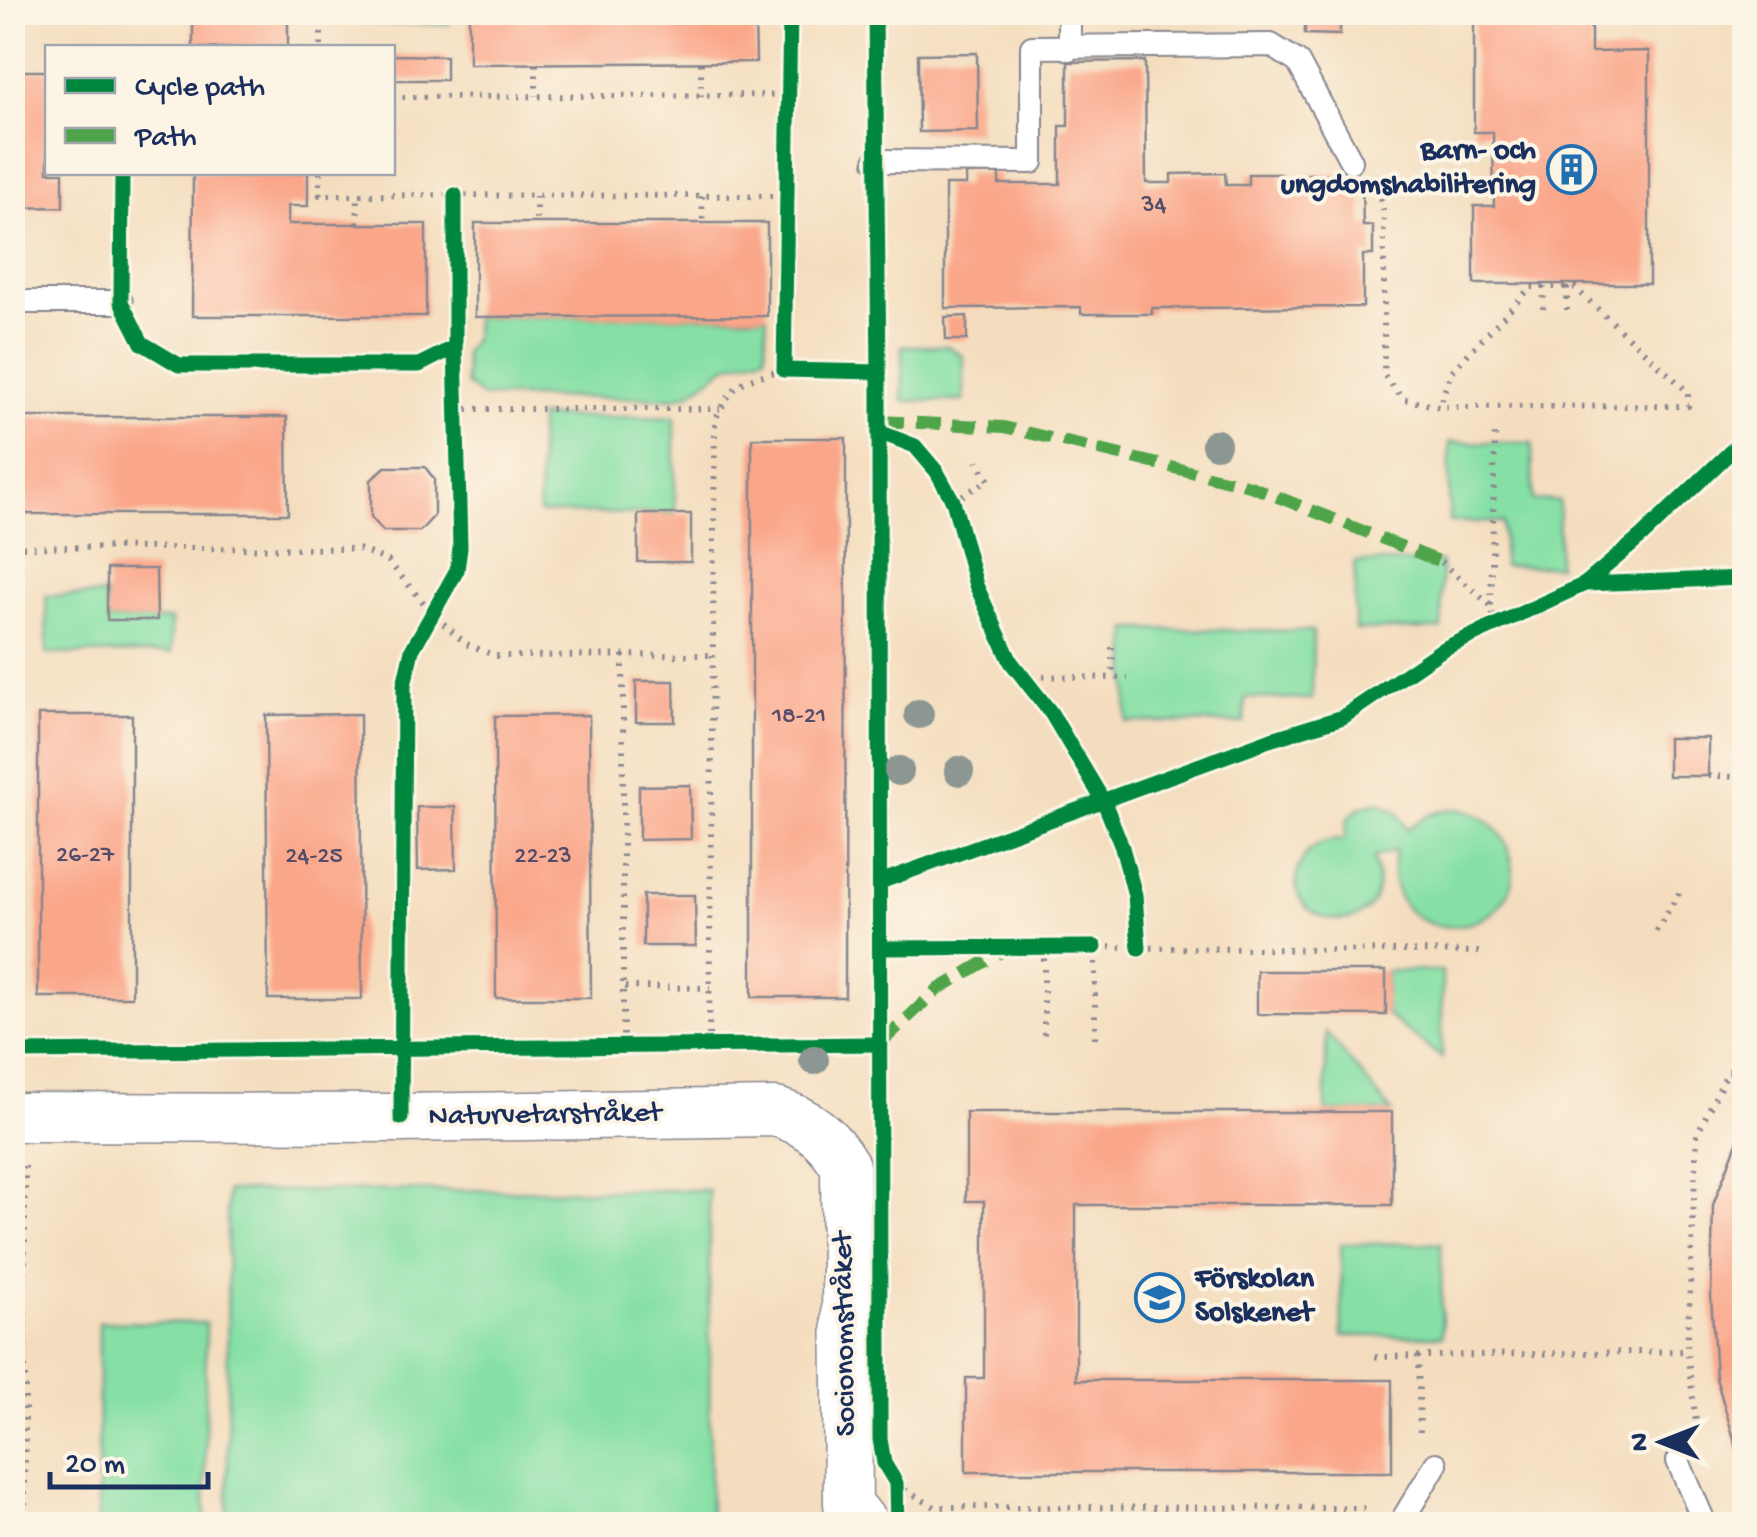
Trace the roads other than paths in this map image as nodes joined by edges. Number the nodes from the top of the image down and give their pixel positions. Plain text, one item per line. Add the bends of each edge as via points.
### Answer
1 (1069, 12) edge
2 (1069, 49) junction
3 (876, 161) dead end
4 (1351, 161) road end
5 (12, 302) edge
6 (121, 302) dead end
7 (12, 1117) edge
8 (830, 1141) joint
9 (1428, 1456) road end
10 (1678, 1462) dead end
11 (864, 1516) edge
12 (1400, 1524) edge
13 (1705, 1524) edge

1 - 2 lane
2 - 3 lane via 1032,47 1032,162
2 - 4 lane via 1270,45 1298,62
5 - 6 lane
7 - 8 street, Naturvetarstråket via 776,1112
8 - 11 street, Socionomstråket via 844,1166
9 - 12 lane
10 - 13 lane

